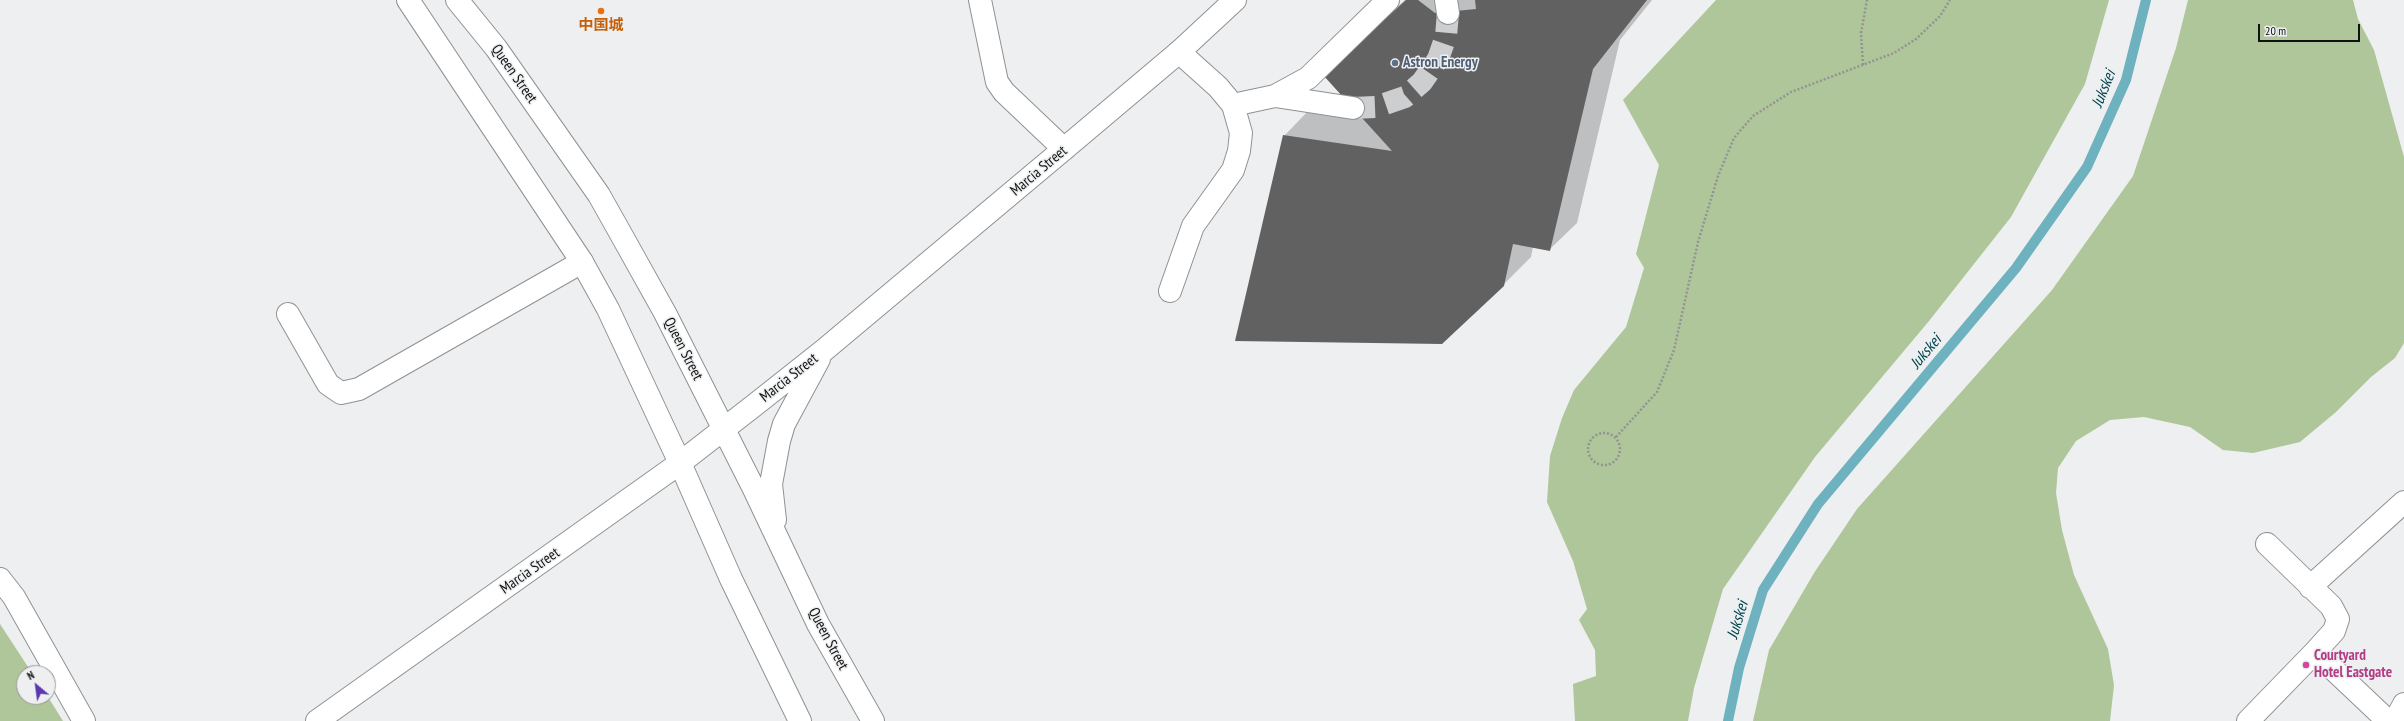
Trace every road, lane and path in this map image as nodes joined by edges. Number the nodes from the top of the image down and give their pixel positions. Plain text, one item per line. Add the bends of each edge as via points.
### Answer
1 (408, 0) edge
2 (457, 0) edge
3 (980, 0) edge
4 (1235, 0) edge
5 (1388, 0) edge
6 (1867, 0) edge
7 (1950, 0) edge
8 (1179, 52) junction
9 (1863, 65) junction
10 (1275, 96) junction
11 (1233, 105) junction
12 (1353, 108) tunnel mouth
13 (1064, 149) junction
14 (582, 262) junction
15 (1170, 291) dead end
16 (288, 314) dead end
17 (823, 351) junction
18 (723, 429) junction
19 (1616, 437) junction
20 (680, 463) junction
21 (2404, 502) edge
22 (777, 535) junction
23 (2267, 544) dead end
24 (0, 579) edge
25 (2310, 587) junction
26 (2316, 652) junction
27 (2404, 704) edge
28 (84, 721) edge
29 (317, 721) edge
30 (800, 721) edge
31 (873, 721) edge
32 (2248, 721) edge
33 (2388, 721) edge
34 (2395, 721) edge

1 - 14 main road
2 - 18 main road, Queen Street via 496,48 599,195 665,313
3 - 13 main road via 997,82 1004,92
4 - 8 main road, Marcia Street
5 - 10 main road via 1308,78
6 - 9 path via 1861,33
7 - 9 path via 1940,16 1916,39 1894,53
8 - 11 main road via 1218,87
8 - 13 main road, Marcia Street
9 - 19 path via 1791,92 1753,116 1734,138 1718,176 1698,242 1674,350 1657,392
10 - 11 main road
10 - 12 main road
11 - 15 main road via 1241,134 1233,170 1193,226
13 - 17 main road, Marcia Street
14 - 16 main road via 359,389 341,393 328,384
14 - 20 main road via 608,309
17 - 18 main road, Marcia Street
17 - 22 main road via 784,424 776,452 771,484
18 - 20 main road, Marcia Street
18 - 22 main road, Queen Street
19 - 19 path via 1620,452 1615,462 1605,465 1591,459 1588,449 1591,438 1601,432
20 - 29 main road, Marcia Street
20 - 30 main road via 734,586
21 - 25 main road
22 - 31 main road, Queen Street via 818,624
23 - 25 main road
24 - 28 main road via 14,598
25 - 26 main road via 2331,606 2338,619 2334,631
26 - 32 main road
26 - 33 main road
27 - 34 main road

